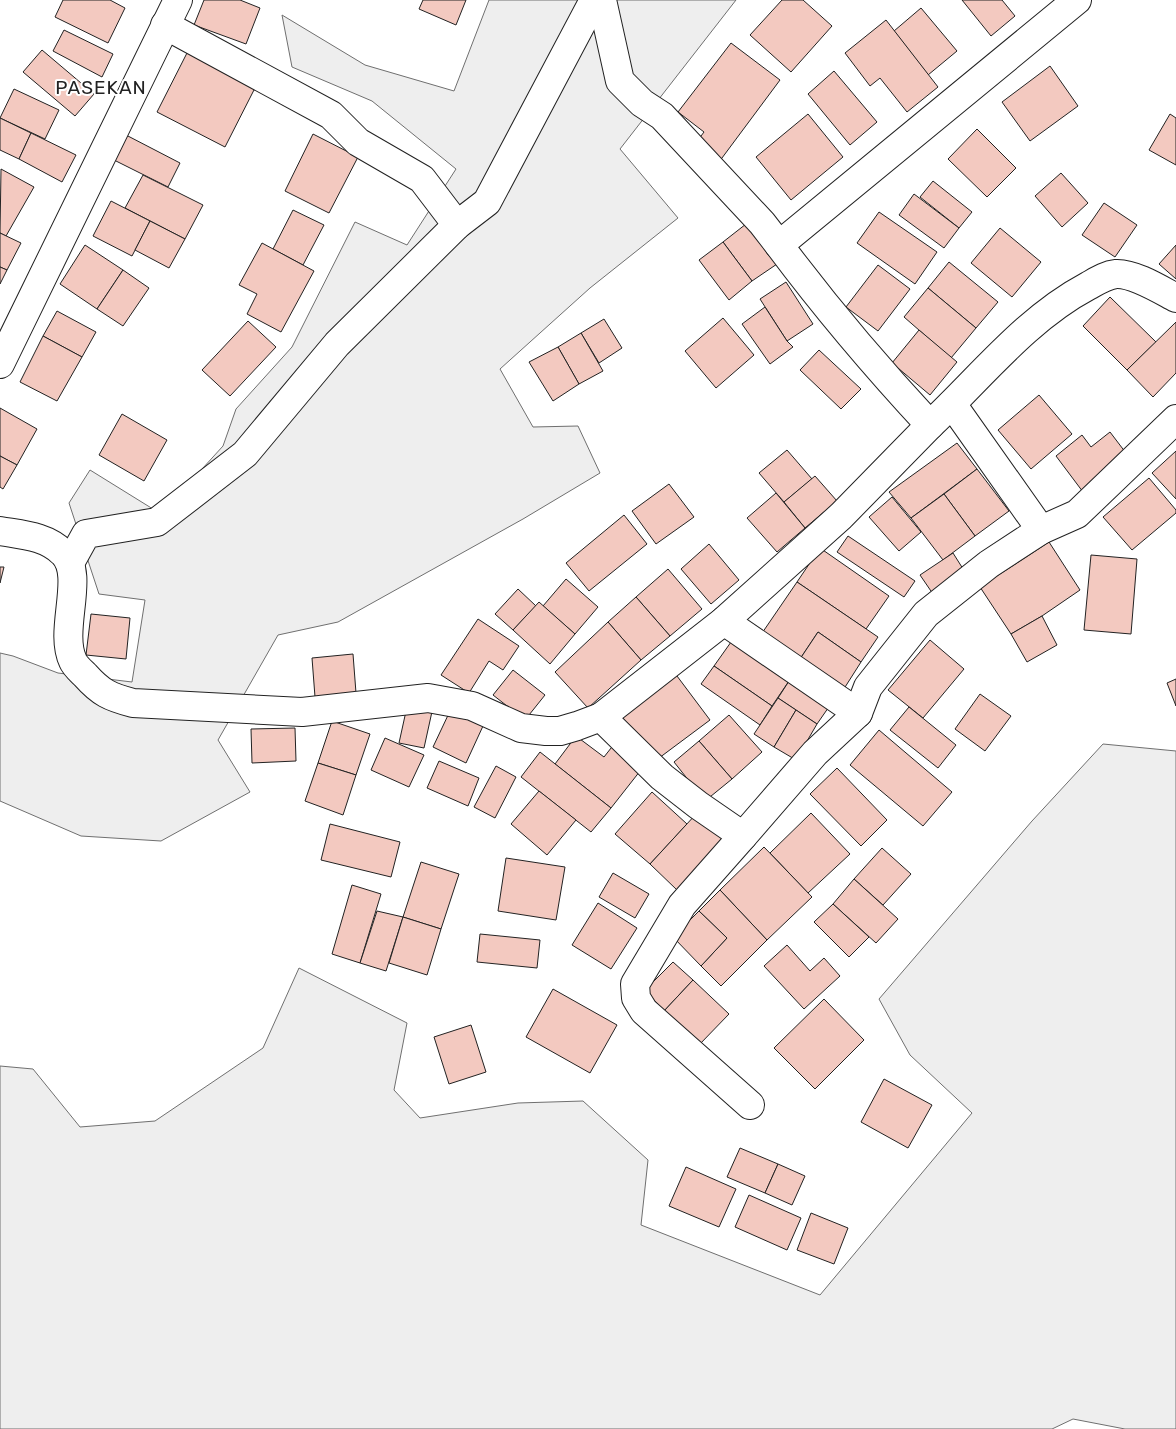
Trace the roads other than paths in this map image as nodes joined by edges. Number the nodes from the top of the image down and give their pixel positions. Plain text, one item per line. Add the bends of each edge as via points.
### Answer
1 (178, 0) edge
2 (594, 0) edge
3 (602, 0) edge
4 (1076, 0) edge
5 (165, 25) junction
6 (457, 225) junction
7 (779, 245) junction
8 (1176, 298) edge
9 (0, 364) edge
10 (952, 404) junction
11 (1176, 419) edge
12 (930, 425) junction
13 (1041, 530) junction
14 (0, 531) edge
15 (70, 563) junction
16 (724, 621) junction
17 (858, 713) junction
18 (601, 717) junction
19 (743, 836) junction
20 (750, 1105) dead end

1 - 5 street
2 - 6 street via 487,202
3 - 7 street via 620,80 642,103 662,116
4 - 7 street
5 - 6 street via 331,115 358,142 422,179
5 - 9 street
6 - 15 street via 337,344 245,454 157,522 86,534
7 - 12 street via 824,303
8 - 10 street via 1125,275 1108,276 1078,291 1024,331
10 - 12 street
10 - 13 street
11 - 13 street via 1077,514
12 - 16 street via 841,516
13 - 17 street via 989,564 926,614 868,687
14 - 15 street via 43,539 65,555
15 - 18 street via 73,573 68,640 73,661 97,689 115,698 133,703 302,712 428,698 472,706 521,728 546,731 560,731
16 - 17 street
16 - 18 street
17 - 19 street via 815,753
18 - 19 street via 662,777
19 - 20 street via 682,905 635,984 636,998 644,1011

